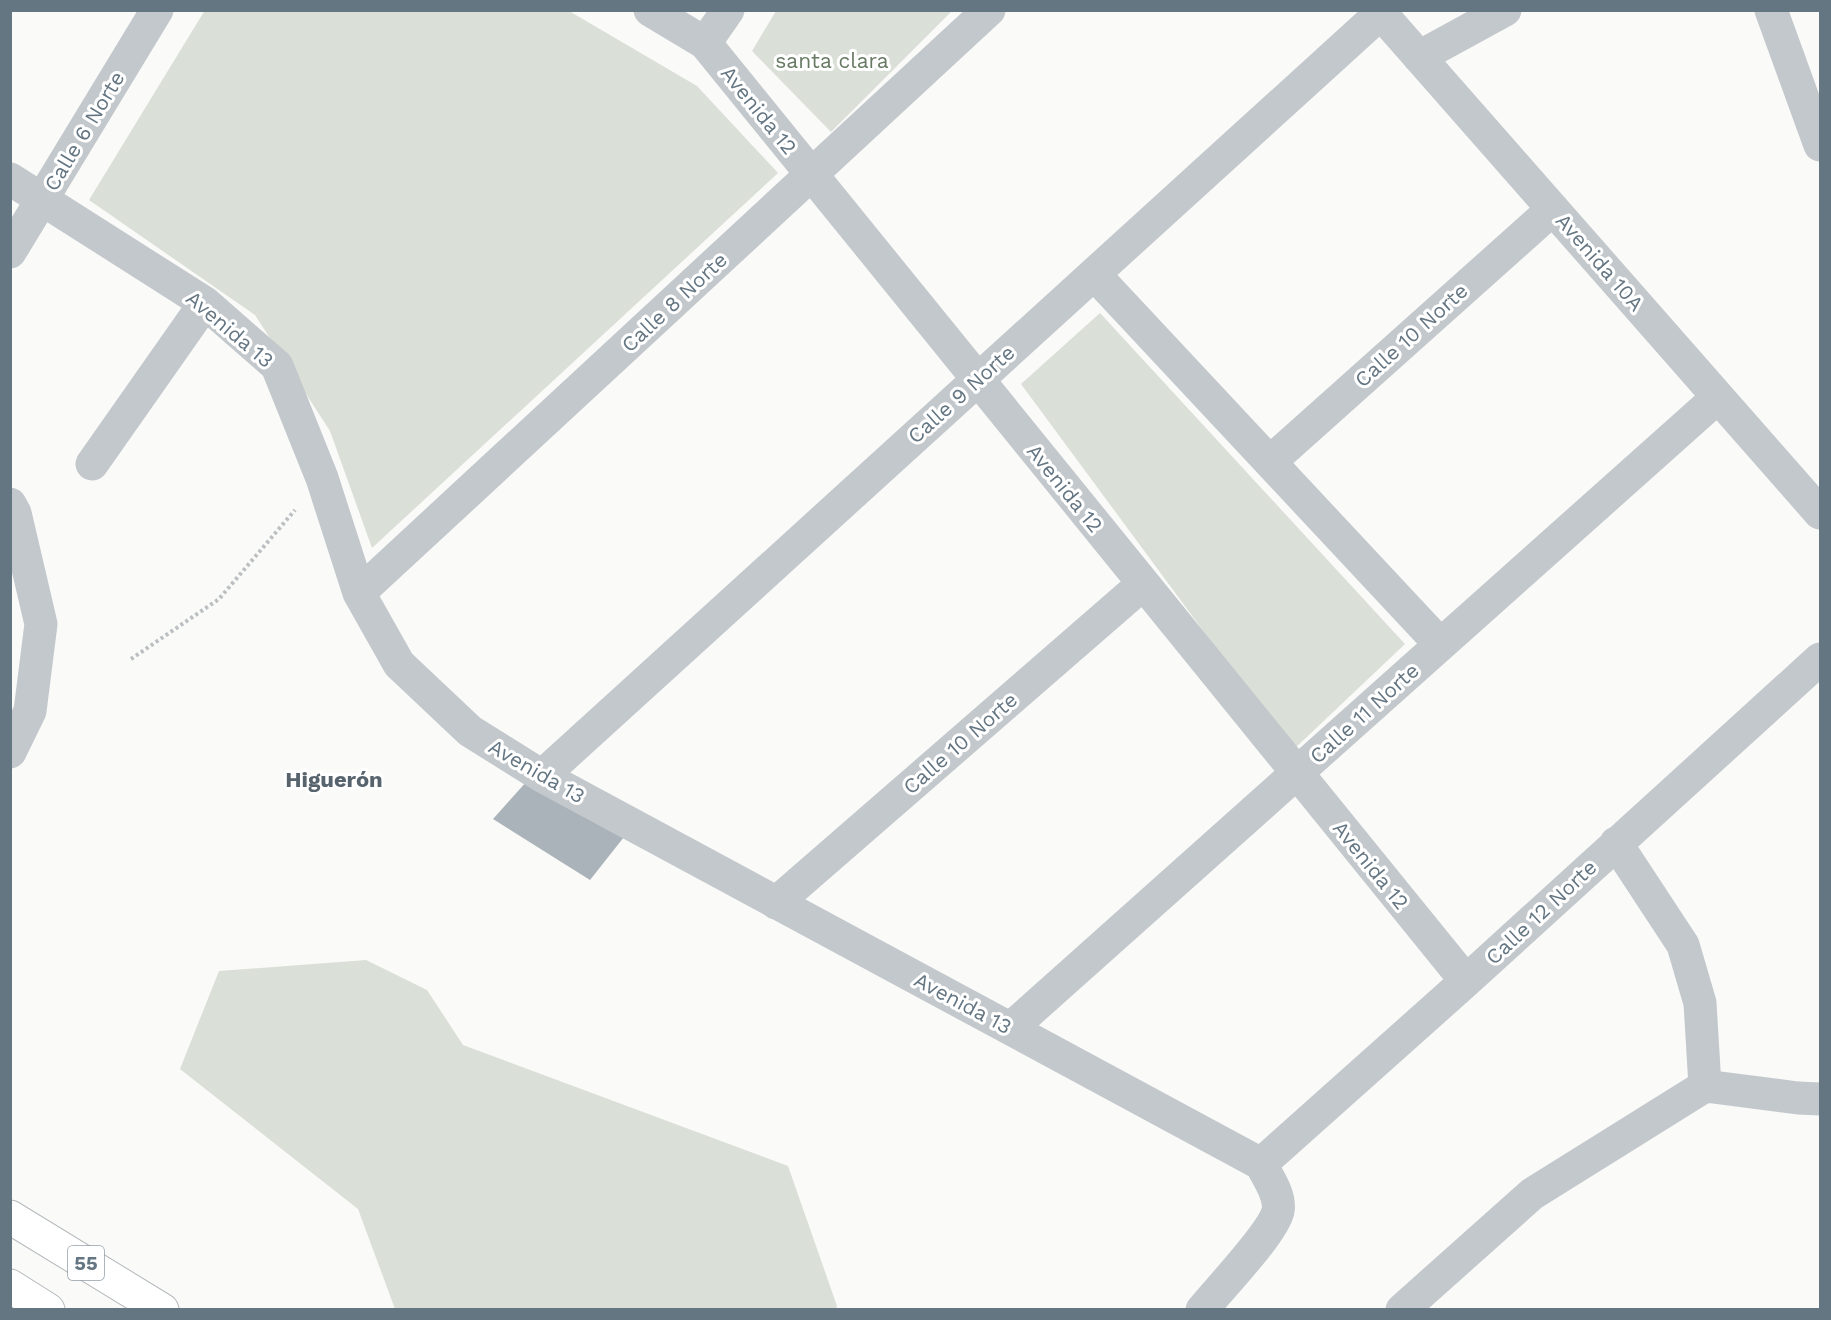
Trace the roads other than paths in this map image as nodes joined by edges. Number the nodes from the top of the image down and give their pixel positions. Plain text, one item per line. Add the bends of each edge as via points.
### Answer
1 (157, 10) edge
2 (650, 10) edge
3 (728, 10) edge
4 (989, 10) edge
5 (1505, 10) edge
6 (1772, 10) edge
7 (1380, 12) edge
8 (705, 43) junction
9 (1419, 57) junction
10 (1821, 145) edge
11 (811, 174) junction
12 (10, 179) edge
13 (44, 198) junction
14 (1553, 209) junction
15 (10, 252) edge
16 (1094, 274) junction
17 (205, 303) junction
18 (977, 380) junction
19 (1718, 396) junction
20 (1269, 462) junction
21 (92, 464) dead end
22 (10, 504) edge
23 (1821, 513) edge
24 (1143, 584) junction
25 (359, 594) junction
26 (1440, 644) junction
27 (1821, 659) edge
28 (10, 752) edge
29 (1297, 773) junction
30 (542, 776) junction
31 (1616, 843) junction
32 (776, 903) junction
33 (1466, 981) junction
34 (1011, 1028) junction
35 (1705, 1086) junction
36 (1821, 1099) edge
37 (1261, 1164) junction
38 (10, 1217) edge
39 (10, 1287) edge
40 (48, 1310) edge
41 (162, 1310) edge
42 (1202, 1310) edge
43 (1402, 1310) edge

1 - 13 street, Calle 6 Norte
2 - 8 street, Avenida 12
3 - 8 street
4 - 11 street, Calle 8 Norte
5 - 9 street
6 - 10 street
7 - 9 street, Avenida 10A
7 - 16 street, Calle 9 Norte
8 - 11 street, Avenida 12
9 - 14 street, Avenida 10A
11 - 18 street, Avenida 12
11 - 25 street, Calle 8 Norte
12 - 13 street, Avenida 13
13 - 15 street, Calle 6 Norte
13 - 17 street, Avenida 13
14 - 19 street, Avenida 10A
14 - 20 street, Calle 10 Norte
16 - 18 street, Calle 9 Norte
16 - 20 street
17 - 21 street
17 - 25 street, Avenida 13 via 277,366 322,478
18 - 24 street, Avenida 12
18 - 30 street, Calle 9 Norte
19 - 23 street, Avenida 10A
19 - 26 street, Calle 11 Norte
20 - 26 street
22 - 28 street via 41,624 30,711
24 - 29 street, Avenida 12
24 - 32 street, Calle 10 Norte
25 - 30 street, Avenida 13 via 399,664 470,731
26 - 29 street, Calle 11 Norte
27 - 31 street, Calle 12 Norte
29 - 33 street, Avenida 12
29 - 34 street, Calle 11 Norte
30 - 32 street, Avenida 13
31 - 33 street, Calle 12 Norte
31 - 35 street via 1683,945 1700,1003
32 - 34 street, Avenida 13
33 - 37 street, Calle 12 Norte
34 - 37 street, Avenida 13
35 - 36 street
35 - 43 street via 1532,1194
37 - 42 street via 1277,1194 1278,1210 1270,1229
38 - 41 highway, 55
39 - 40 highway

